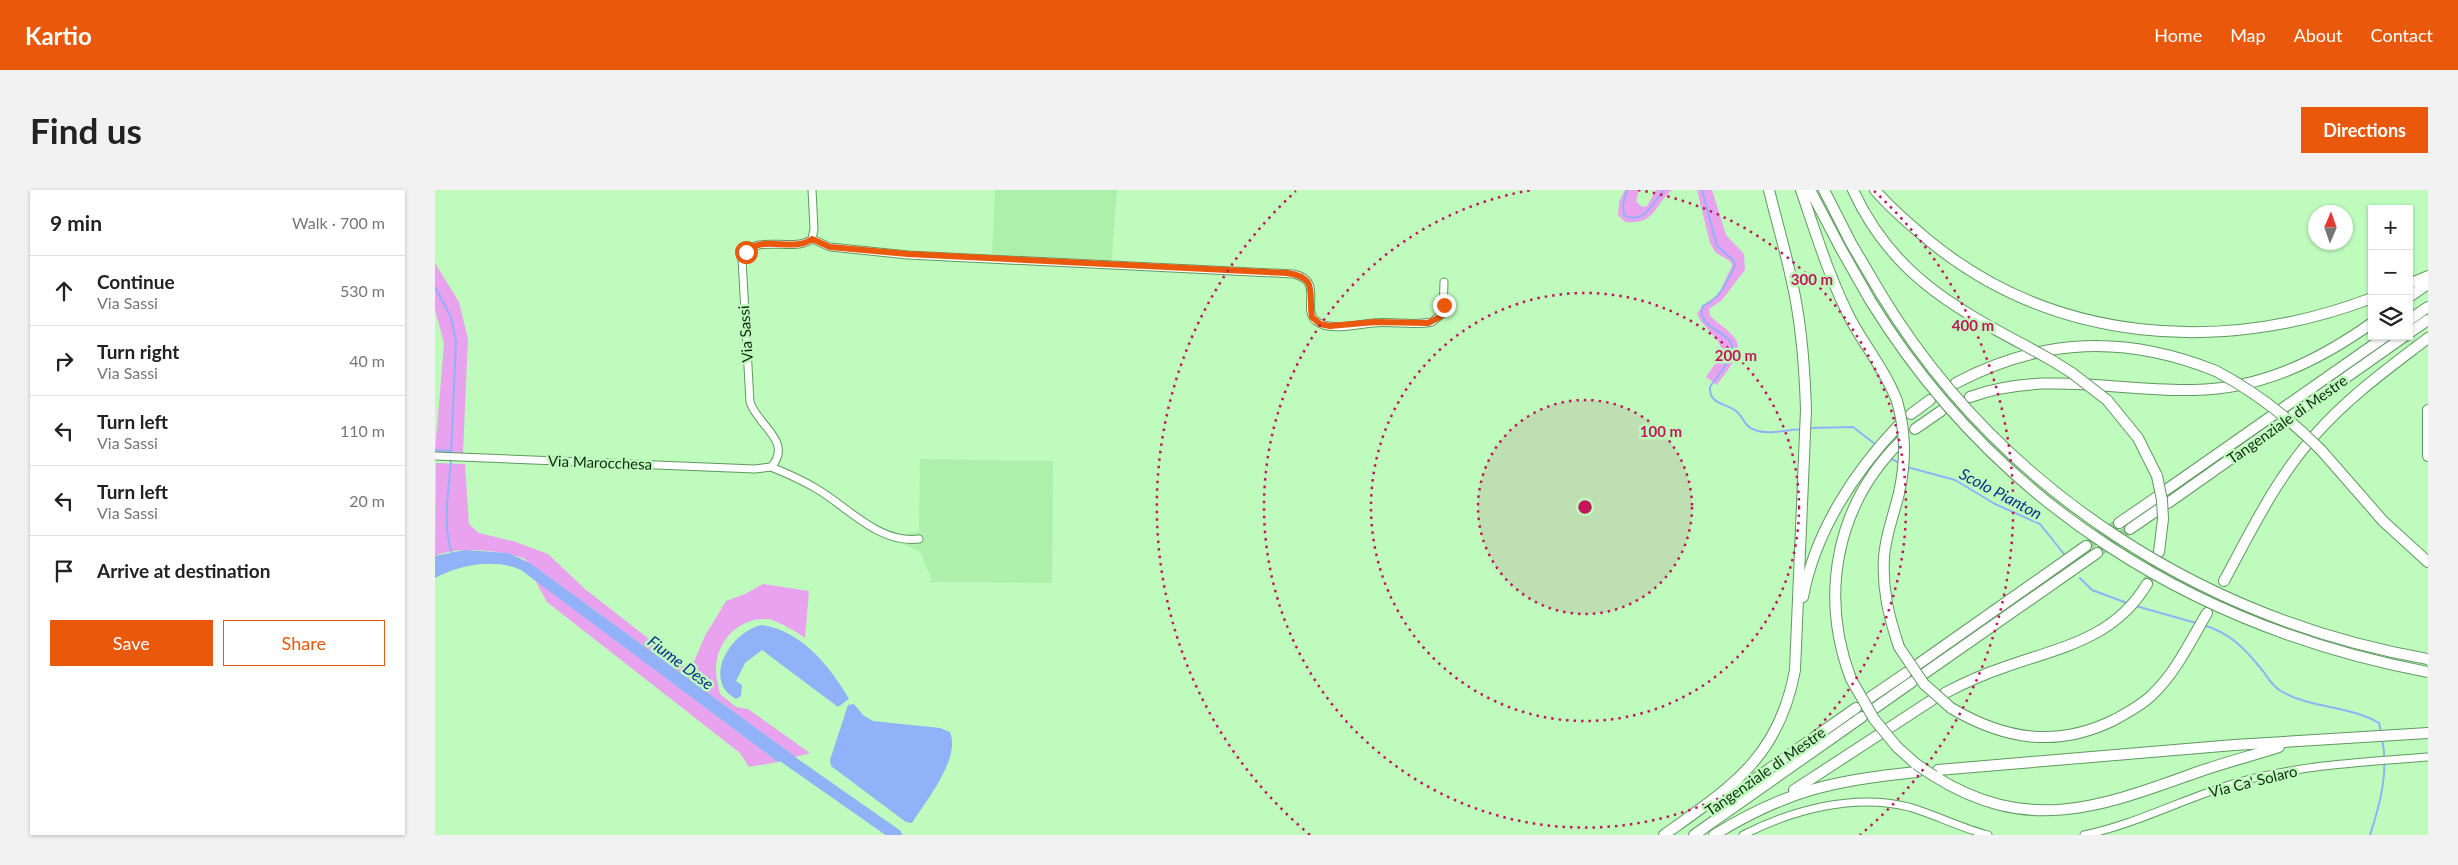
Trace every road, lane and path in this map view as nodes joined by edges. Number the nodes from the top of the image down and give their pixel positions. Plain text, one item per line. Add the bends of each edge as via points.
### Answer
1 (812, 190) edge
2 (1769, 190) edge
3 (1801, 190) edge
4 (1811, 190) edge
5 (1823, 190) edge
6 (1853, 190) edge
7 (1875, 190) edge
8 (812, 239) junction
9 (2428, 276) edge
10 (1445, 282) dead end
11 (2413, 282) edge
12 (2428, 284) edge
13 (2412, 295) edge
14 (2368, 300) edge
15 (2428, 307) edge
16 (2413, 317) edge
17 (2428, 320) edge
18 (2368, 326) edge
19 (2413, 330) edge
20 (2428, 338) edge
21 (2380, 340) edge
22 (2399, 340) edge
23 (1956, 383) dead end
24 (1969, 397) dead end
25 (1930, 400) dead end
26 (2428, 410) edge
27 (1941, 411) dead end
28 (1911, 414) dead end
29 (1899, 425) dead end
30 (1915, 429) dead end
31 (1901, 440) dead end
32 (435, 456) edge
33 (2428, 456) edge
34 (768, 468) junction
35 (2166, 490) dead end
36 (2157, 496) dead end
37 (2168, 503) dead end
38 (2161, 514) junction
39 (2119, 523) tunnel mouth
40 (2130, 529) tunnel mouth
41 (919, 539) dead end
42 (2086, 546) tunnel mouth
43 (2159, 552) tunnel mouth
44 (2097, 553) tunnel mouth
45 (2428, 562) edge
46 (2224, 580) dead end
47 (2147, 584) tunnel mouth
48 (2207, 613) dead end
49 (1797, 633) junction
50 (2428, 659) edge
51 (1917, 664) dead end
52 (2428, 672) edge
53 (1906, 673) dead end
54 (1925, 673) dead end
55 (1912, 682) dead end
56 (1945, 694) dead end
57 (1868, 699) dead end
58 (1933, 700) dead end
59 (1856, 708) dead end
60 (1875, 708) dead end
61 (1862, 717) dead end
62 (2428, 733) edge
63 (2289, 743) junction
64 (2428, 757) edge
65 (1917, 768) junction
66 (1936, 773) junction
67 (1779, 800) junction
68 (1664, 835) edge
69 (1674, 835) edge
70 (1694, 835) edge
71 (1713, 835) edge
72 (1743, 835) edge
73 (1988, 835) edge
74 (2084, 835) edge

1 - 8 street via 815,229
2 - 49 highway via 1798,312 1804,368 1806,410
3 - 48 highway, bridge via 1834,284 1853,323 1880,364 1897,401 1905,443 1905,469 1884,556 1883,587 1888,617 1899,647 1924,684 1951,708 1997,731 2049,738 2074,735 2125,714 2151,696 2170,675
4 - 52 highway, bridge via 1870,300 1922,375 1977,437 2038,494 2111,548 2173,585 2244,619 2347,654
5 - 50 highway, bridge via 1881,294 1935,372 1985,428 2051,488 2115,536 2190,580 2259,612 2348,642
6 - 38 highway, bridge via 1884,244 1911,273 1948,302 2053,361 2107,400 2138,438 2157,476
7 - 14 highway via 1910,225 1950,258 1979,276 2041,304 2099,322 2155,331 2228,332 2300,320
8 - 10 street via 830,247 908,254 1293,274 1309,283 1314,320 1330,326 1435,321 1443,313
8 - 34 street, Via Sassi via 803,243 758,245 747,250 742,259 750,402 754,414 778,445 778,456
9 - 11 highway
12 - 13 highway
15 - 16 highway
17 - 19 highway
18 - 24 highway via 2310,362 2250,384 2183,390 2039,382 2006,386
20 - 46 highway via 2345,405 2314,435 2277,487
21 - 35 highway, Tangenziale di Mestre
22 - 37 highway, Tangenziale di Mestre
23 - 45 highway, bridge via 2011,359 2055,348 2083,346 2143,349 2216,371 2264,399 2284,415 2321,450 2383,521
25 - 28 highway
26 - 33 highway
27 - 30 highway
29 - 49 highway via 1872,454 1843,497 1811,564
31 - 65 highway, bridge via 1861,492 1850,517 1836,566 1835,617 1851,679 1874,720
32 - 34 street, Via Marocchesa
34 - 41 street, Via Marocchesa via 815,488 887,536
36 - 39 highway
38 - 40 highway
38 - 43 highway
42 - 51 highway
44 - 54 highway
47 - 56 highway via 2119,617 2102,630 2076,644 2004,667
49 - 68 highway via 1791,691 1766,745 1732,786
53 - 57 highway
55 - 60 highway
58 - 67 highway
59 - 69 highway, Tangenziale di Mestre
61 - 70 highway, Tangenziale di Mestre
62 - 63 highway
63 - 66 highway via 2234,745
63 - 66 highway via 2107,803 2062,810 2029,810 2002,805 1970,795
64 - 74 street, Via Ca' Solaro via 2310,767 2253,778
65 - 66 highway, bridge
65 - 67 highway via 1841,782
67 - 71 highway
72 - 73 street via 1802,812 1838,804 1871,803 1909,808

